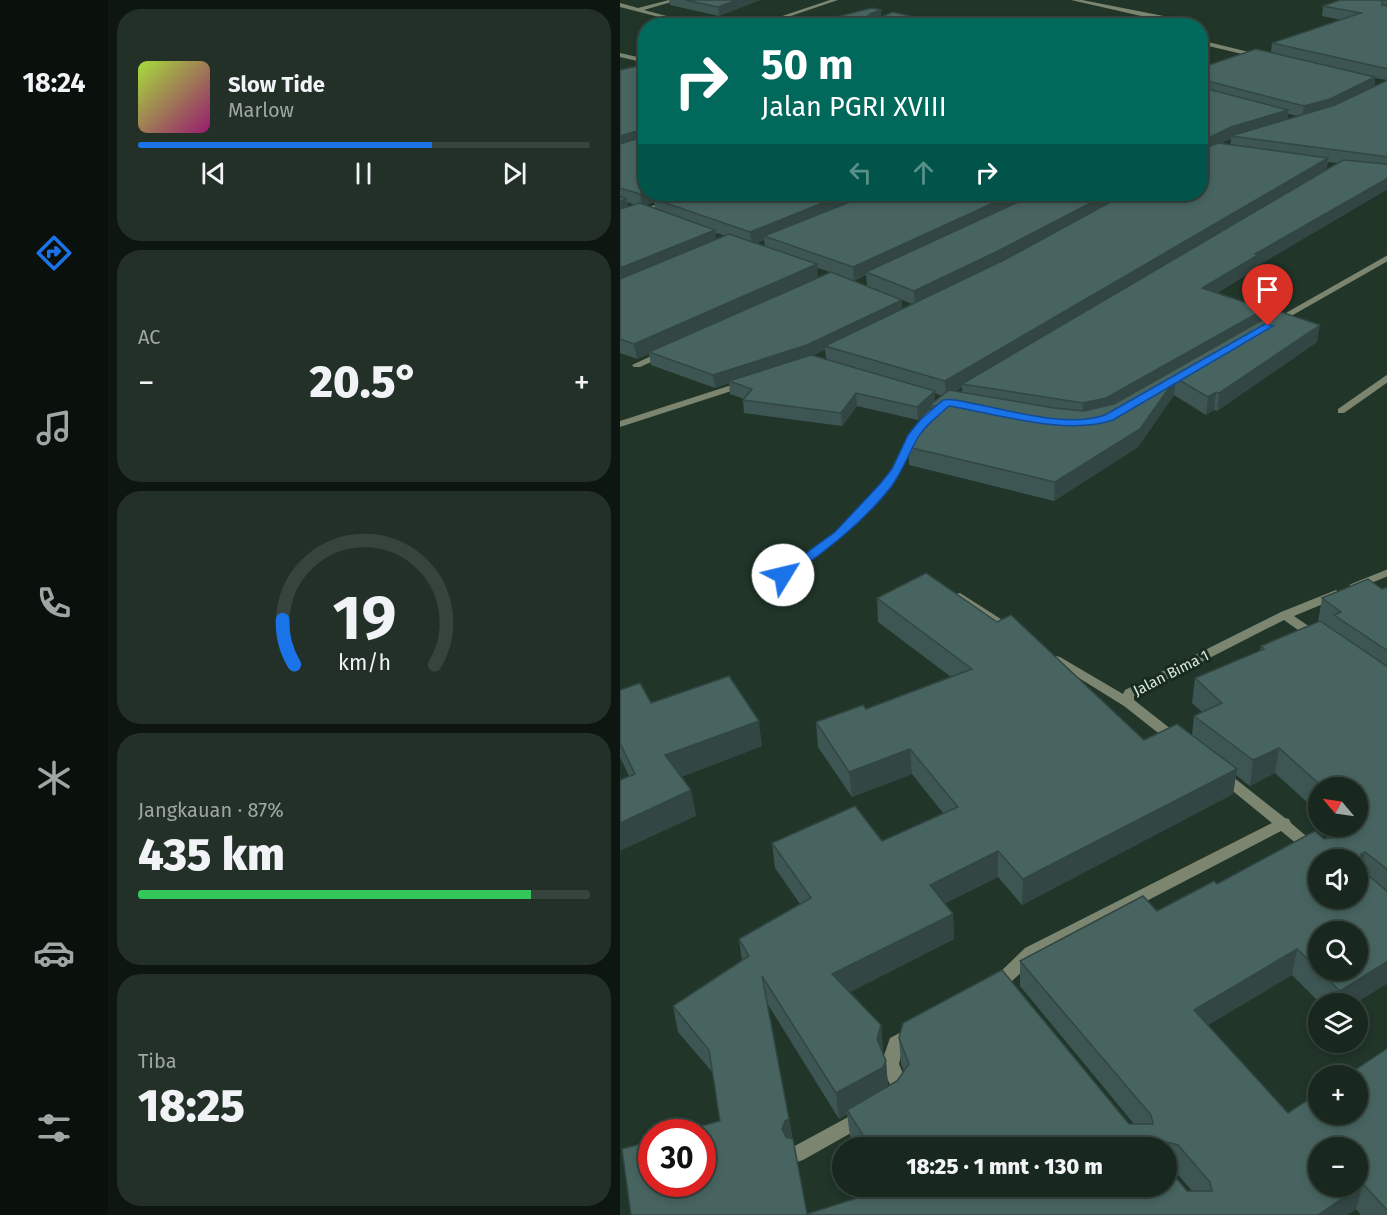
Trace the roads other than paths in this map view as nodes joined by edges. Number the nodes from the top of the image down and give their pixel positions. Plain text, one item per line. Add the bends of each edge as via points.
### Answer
1 (675, 0) edge
2 (835, 0) edge
3 (1074, 0) edge
4 (620, 5) edge
5 (639, 10) junction
6 (670, 18) edge
7 (779, 18) edge
8 (1164, 18) edge
9 (1208, 44) edge
10 (620, 55) edge
11 (1265, 57) edge
12 (638, 59) edge
13 (673, 201) edge
14 (628, 207) edge
15 (644, 212) junction
16 (654, 216) edge
17 (620, 220) edge
18 (1388, 257) edge
19 (1264, 328) edge
20 (669, 351) edge
21 (637, 365) dead end
22 (1388, 377) edge
23 (756, 380) edge
24 (935, 399) edge
25 (1342, 411) dead end
26 (620, 424) edge
27 (1388, 572) edge
28 (783, 575) dead end
29 (960, 597) edge
30 (1285, 615) junction
31 (1019, 636) edge
32 (1323, 642) edge
33 (1048, 655) edge
34 (1129, 703) junction
35 (1184, 746) edge
36 (1211, 767) edge
37 (1284, 823) junction
38 (1314, 849) edge
39 (1019, 1003) edge
40 (925, 1026) edge
41 (797, 1154) edge

1 - 5 street
2 - 7 street
3 - 8 street
4 - 5 street
5 - 6 street
9 - 11 street
10 - 12 street
13 - 15 street
14 - 15 street
15 - 16 street
15 - 17 street
18 - 19 street
20 - 21 street
22 - 25 street
23 - 26 street
24 - 28 street via 952,403 924,422 884,487 839,534
27 - 30 street, Jalan Bima 1
29 - 31 street
30 - 32 street
30 - 34 street, Jalan Bima 1 via 1130,693 1126,698
33 - 34 street
34 - 35 street, Jalan Bima 1
36 - 37 street
37 - 38 street
37 - 39 street via 1031,953 998,983
40 - 41 street via 896,1043 890,1064 900,1088 892,1100

